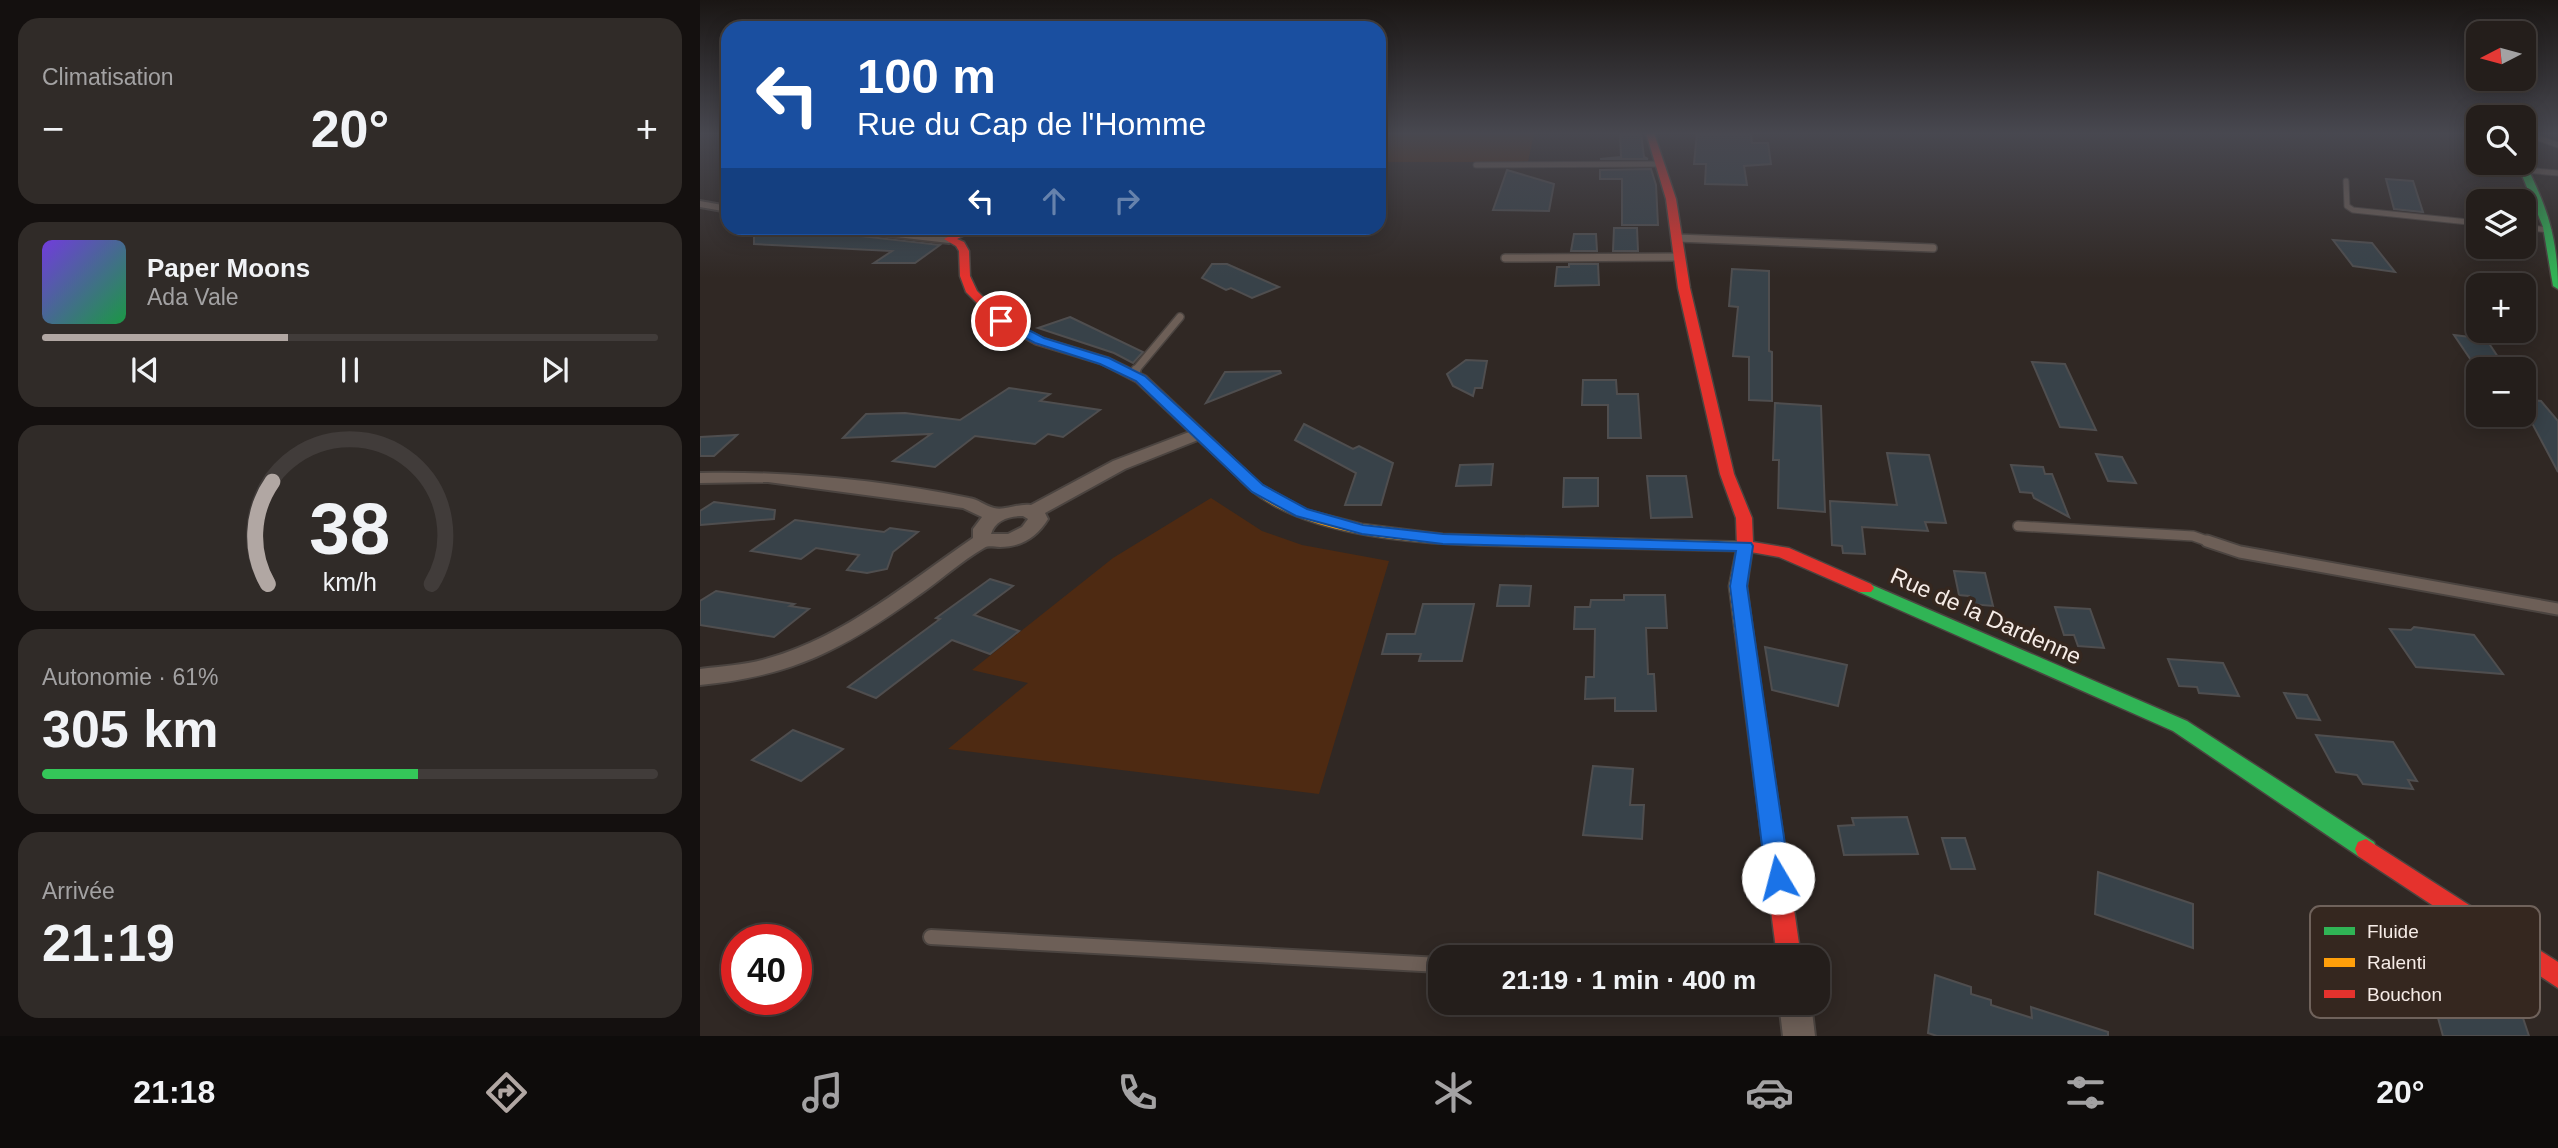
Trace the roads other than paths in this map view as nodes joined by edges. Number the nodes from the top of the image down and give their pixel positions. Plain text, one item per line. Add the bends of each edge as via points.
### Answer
1 (1665, 181) edge
2 (2346, 181) dead end
3 (2528, 181) edge
4 (700, 204) edge
5 (721, 208) edge
6 (2466, 222) edge
7 (2536, 228) edge
8 (2549, 230) junction
9 (914, 235) edge
10 (958, 235) edge
11 (1677, 238) junction
12 (949, 239) junction
13 (1933, 248) dead end
14 (1679, 257) junction
15 (1505, 258) dead end
16 (2558, 286) edge
17 (1180, 317) dead end
18 (1133, 374) junction
19 (1197, 434) junction
20 (700, 478) edge
21 (1033, 512) junction
22 (996, 516) junction
23 (2018, 526) dead end
24 (984, 539) junction
25 (1745, 546) junction
26 (2558, 609) edge
27 (700, 677) edge
28 (2452, 906) edge
29 (931, 937) dead end
30 (1787, 945) edge
31 (1428, 964) edge
32 (2540, 964) edge
33 (2558, 976) edge
34 (1796, 1015) edge
35 (1799, 1036) edge

1 - 11 street
2 - 6 lane via 2347,206 2353,210
3 - 8 street
4 - 5 street
7 - 8 lane
8 - 16 street
9 - 12 street
10 - 12 street
11 - 13 lane
11 - 14 street
12 - 18 street, Rue de la Dardenne via 964,251 965,276 972,292 1001,321 1039,341
14 - 15 lane
14 - 25 street via 1727,474 1744,518
17 - 18 lane
18 - 19 street, Rue de la Dardenne
19 - 21 street via 1119,465
19 - 25 street, Rue de la Dardenne via 1257,488 1301,513 1362,529 1443,539
20 - 22 street via 768,477 834,484 968,503
21 - 22 street via 1017,510
21 - 24 street via 1038,519 1024,534 998,541
22 - 24 street via 981,530
23 - 26 lane via 2193,536 2239,552
24 - 27 street via 818,649 756,670
25 - 28 street, Rue de la Dardenne via 1783,552 2180,726
25 - 30 street via 1738,586
29 - 31 lane
32 - 33 street, Rue de la Dardenne
34 - 35 street

